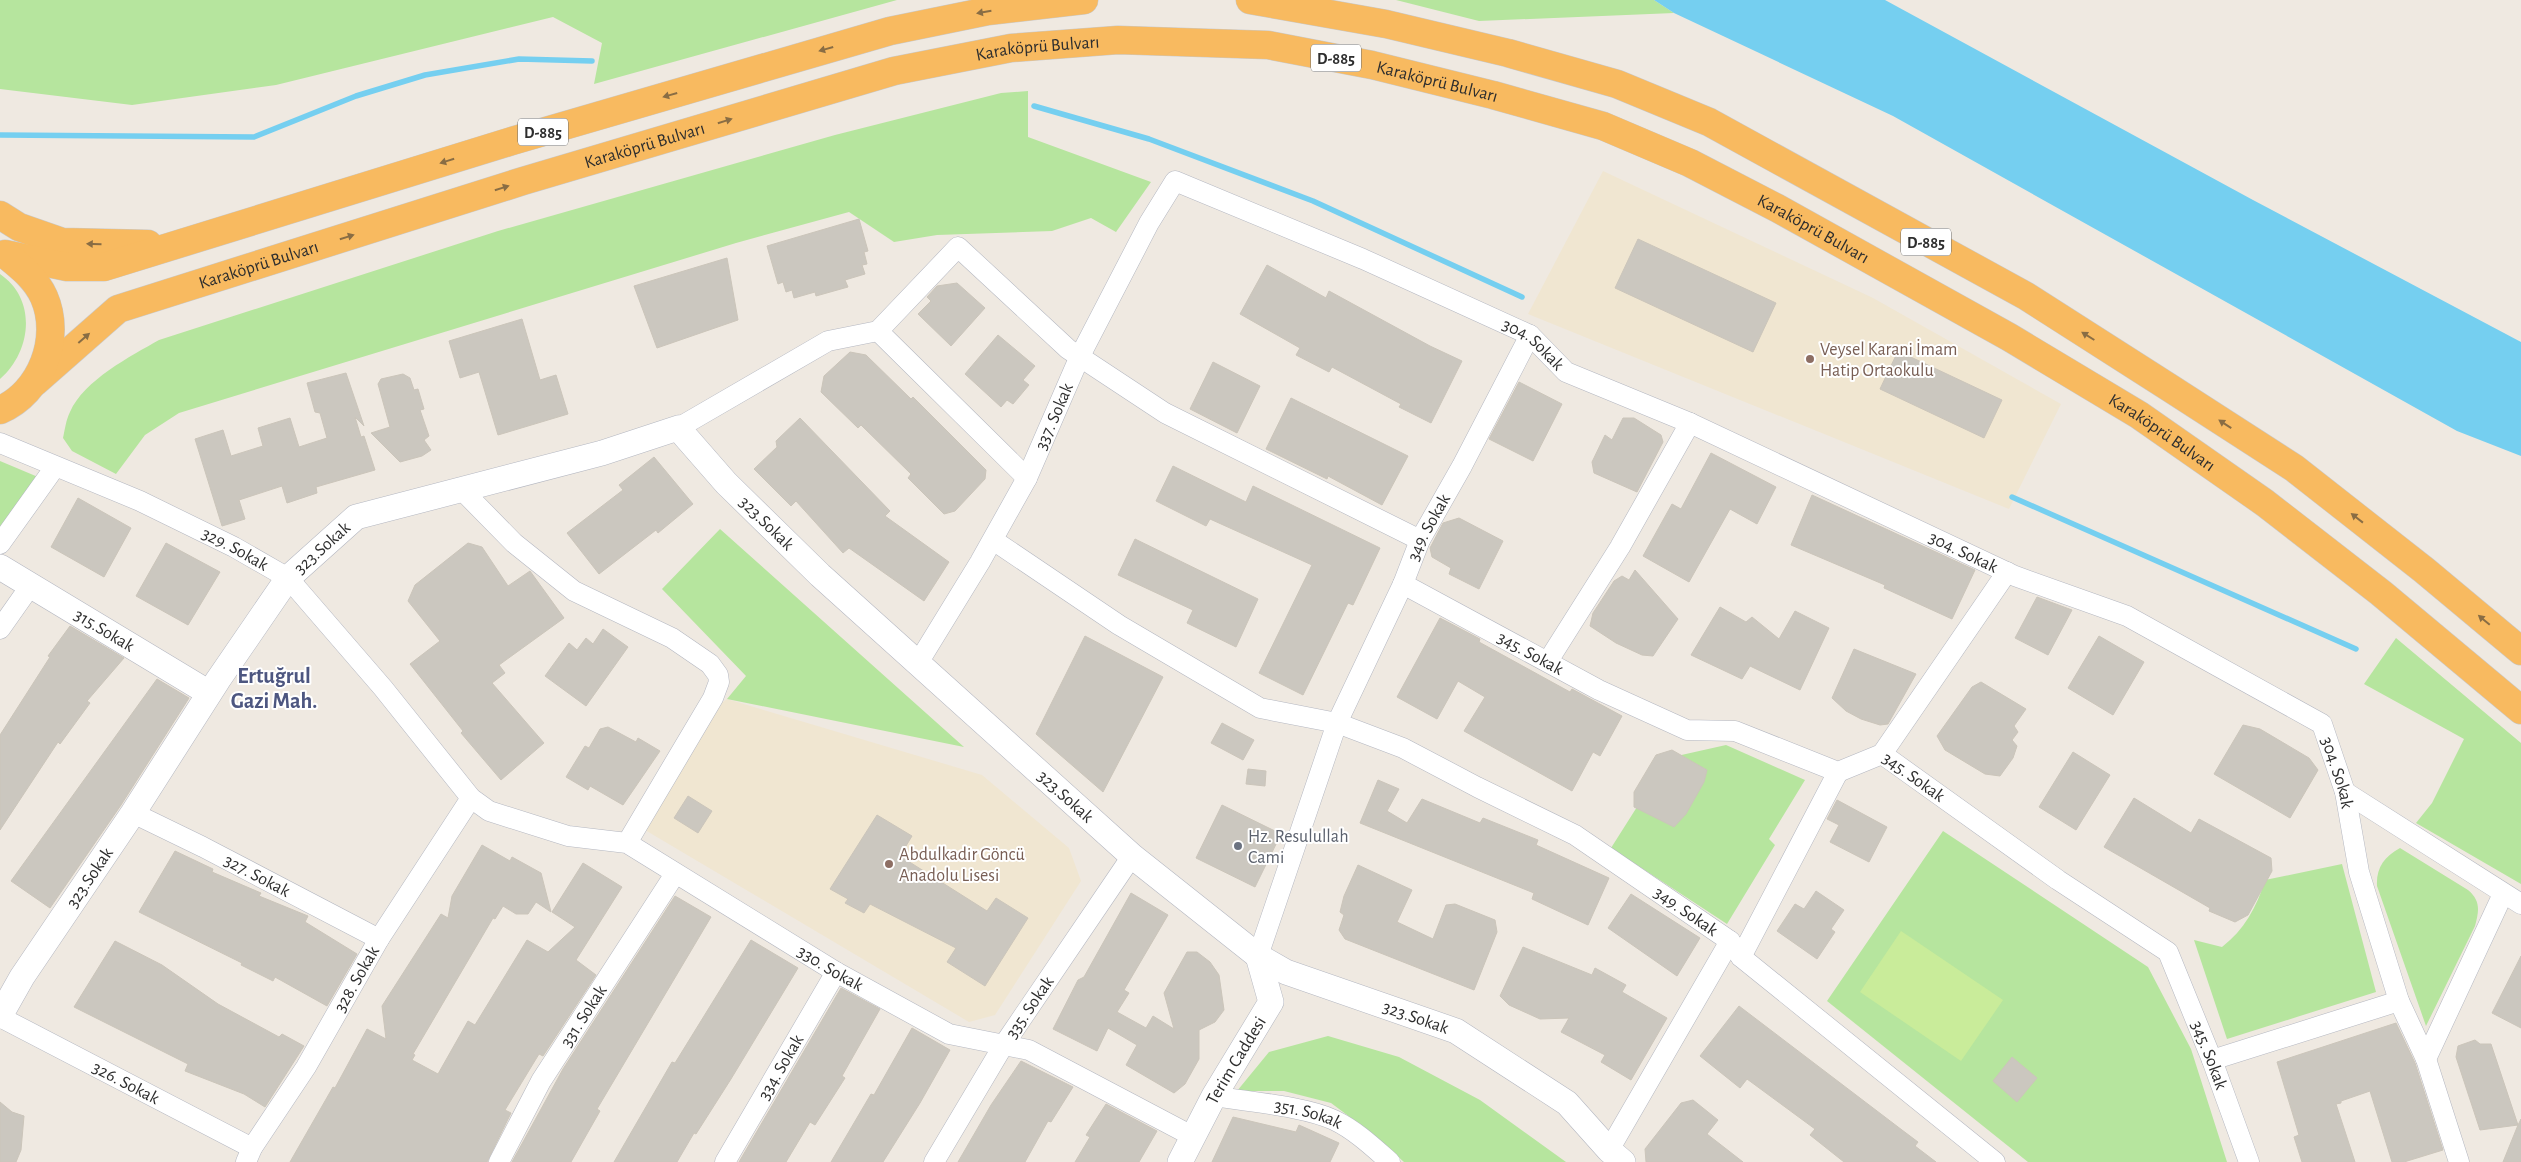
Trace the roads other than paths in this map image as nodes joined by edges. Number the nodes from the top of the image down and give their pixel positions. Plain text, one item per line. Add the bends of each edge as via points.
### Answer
1 (1084, 0) edge
2 (1250, 0) edge
3 (1191, 188) joint
4 (0, 215) edge
5 (177, 244) junction
6 (3, 253) edge
7 (878, 331) junction
8 (1530, 335) junction
9 (1080, 356) junction
10 (35, 382) junction
11 (0, 410) edge
12 (1690, 423) junction
13 (678, 428) junction
14 (0, 443) edge
15 (55, 467) junction
16 (1027, 478) junction
17 (461, 489) junction
18 (993, 540) junction
19 (1420, 540) junction
20 (0, 544) edge
21 (0, 567) edge
22 (2007, 572) junction
23 (288, 578) junction
24 (1404, 584) junction
25 (30, 586) junction
26 (0, 629) edge
27 (2521, 651) edge
28 (1548, 661) junction
29 (918, 663) junction
30 (209, 693) junction
31 (2521, 710) edge
32 (1337, 723) junction
33 (1882, 754) junction
34 (1838, 772) junction
35 (2345, 792) junction
36 (471, 798) junction
37 (133, 813) junction
38 (627, 843) junction
39 (1132, 856) junction
40 (675, 874) junction
41 (2503, 894) junction
42 (2521, 904) edge
43 (380, 939) junction
44 (1735, 949) junction
45 (1258, 956) junction
46 (836, 972) junction
47 (2399, 1001) junction
48 (0, 1017) edge
49 (1003, 1046) junction
50 (2426, 1059) junction
51 (2212, 1060) junction
52 (1214, 1096) junction
53 (1192, 1136) junction
54 (249, 1155) edge
55 (1974, 1155) edge
56 (1616, 1156) edge
57 (499, 1162) edge
58 (725, 1162) edge
59 (934, 1162) edge
60 (1180, 1162) edge
61 (1390, 1162) edge
62 (1995, 1162) edge
63 (2249, 1162) edge
64 (2459, 1162) edge

1 -> 5 highway, D-885 via 988,10 890,31 512,141
27 -> 2 highway, D-885 via 2294,468 2026,296 1709,122 1617,84 1508,53 1386,24
3 - 8 street, 304. Sokak via 1363,259
3 - 9 street, 337. Sokak via 1175,181 1149,223
5 -> 4 highway via 62,242 19,227
5 - 6 highway, D-885 via 104,267 68,267
6 - 10 highway via 28,273 44,298 51,326 47,355
7 - 9 street via 958,247 1043,328
7 - 13 street via 828,341
7 - 16 street
8 - 12 street, 304. Sokak via 1566,372
8 - 19 street, 349. Sokak
9 - 16 street, 337. Sokak
9 - 19 street via 1164,413
10 - 11 highway, Karaköprü Bulvarı
10 -> 31 highway, Karaköprü Bulvarı / D-885 via 118,309 522,182 894,71 1011,48 1108,41 1268,45 1372,65 1603,126 1690,163 1777,208 2001,332 2139,415 2265,503 2381,593
12 - 22 street, 304. Sokak
12 - 28 street via 1620,547
13 - 17 street, 323.Sokak via 602,453
13 - 29 street, 323.Sokak via 726,483 820,575
14 - 15 street, 329. Sokak
15 - 20 street
15 - 23 street, 329. Sokak via 140,501 234,546
16 - 18 street, 337. Sokak
17 - 23 street, 323.Sokak via 356,517
17 - 38 street via 514,543 574,590 672,638 710,664 718,675 713,698
18 - 29 street, 337. Sokak
18 - 32 street via 1119,625 1260,708
19 - 24 street, 349. Sokak
21 - 25 street, 315.Sokak
22 - 33 street
22 - 35 street, 304. Sokak via 2127,616 2322,724
23 - 30 street, 323.Sokak
23 - 36 street, 329. Sokak via 383,688
24 - 28 street, 345. Sokak
24 - 32 street, 349. Sokak
25 - 26 street
25 - 30 street, 315.Sokak
28 - 34 street, 345. Sokak via 1599,690 1687,730 1735,731
29 - 39 street, 323.Sokak
30 - 37 street, 323.Sokak
32 - 44 street, 349. Sokak via 1403,748 1575,835
32 - 45 street, 349. Sokak
33 - 34 street, 345. Sokak
33 - 51 street, 345. Sokak via 2058,880 2168,952
34 - 44 street
35 - 41 street
35 - 47 street, 304. Sokak via 2359,872
36 - 38 street, 330. Sokak via 489,811 568,836
36 - 43 street, 328. Sokak
37 - 43 street, 327. Sokak
37 - 48 street, 323.Sokak via 22,976
38 - 40 street, 330. Sokak
39 - 45 street, 323.Sokak
39 - 49 street, 335. Sokak
40 - 46 street, 330. Sokak
40 - 57 street, 331. Sokak via 541,1081
41 - 42 street
41 - 50 street
43 - 54 street, 328. Sokak via 306,1067
44 - 55 street, 349. Sokak
44 - 56 street
45 - 52 street, Terim Caddesi via 1271,1002
45 - 56 street, 323.Sokak via 1286,972 1456,1031 1567,1103
46 - 49 street, 330. Sokak via 949,1034
46 - 58 street, 334. Sokak
47 - 50 street, 304. Sokak
47 - 51 street
48 - 54 street, 326. Sokak
49 - 53 street, 330. Sokak via 1029,1050
49 - 59 street, 335. Sokak
50 - 64 street, 304. Sokak
51 - 63 street, 345. Sokak
52 - 53 street, Terim Caddesi
52 - 61 street, 351. Sokak via 1293,1109 1334,1120
53 - 60 street, Terim Caddesi
55 - 62 street, 349. Sokak

